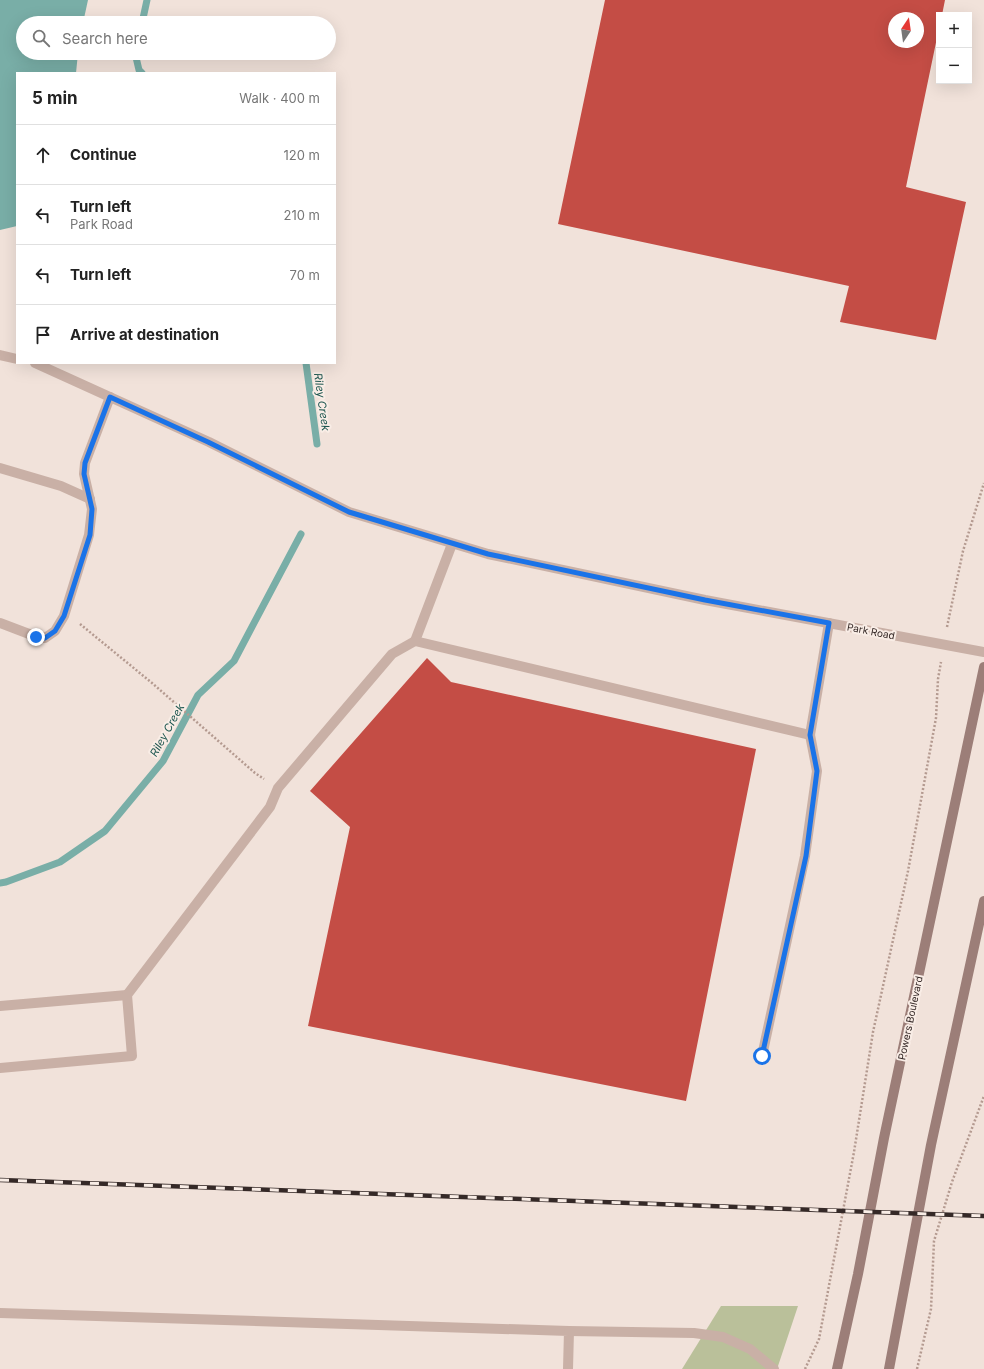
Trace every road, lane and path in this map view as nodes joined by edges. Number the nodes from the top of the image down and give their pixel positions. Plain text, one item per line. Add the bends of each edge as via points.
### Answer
1 (0, 355) edge
2 (16, 359) edge
3 (37, 364) edge
4 (110, 397) junction
5 (0, 468) edge
6 (984, 483) edge
7 (90, 498) junction
8 (452, 544) junction
9 (66, 612) junction
10 (0, 623) edge
11 (829, 623) junction
12 (415, 641) junction
13 (944, 644) junction
14 (984, 652) edge
15 (984, 667) edge
16 (810, 735) junction
17 (254, 773) dead end
18 (984, 901) edge
19 (127, 995) junction
20 (0, 1006) edge
21 (762, 1056) dead end
22 (0, 1068) edge
23 (984, 1096) edge
24 (0, 1313) edge
25 (569, 1331) junction
26 (568, 1369) edge
27 (774, 1369) edge
28 (805, 1369) edge
29 (837, 1369) edge
30 (889, 1369) edge
31 (917, 1369) edge

1 - 2 street
3 - 4 street, Park Road
4 - 7 street via 85,463 84,474
4 - 8 street, Park Road via 349,512
5 - 7 street via 61,486
6 - 13 path via 963,551
7 - 9 street via 90,535
8 - 11 street, Park Road via 690,597
8 - 12 street
9 - 10 street via 55,631 45,638
9 - 17 path via 152,683
11 - 13 street, Park Road
11 - 16 street
12 - 16 street
12 - 19 street via 392,654 278,788 270,807
13 - 14 street, Park Road
13 - 28 path via 938,679 936,718 908,870 873,1032 854,1152 822,1323 819,1338
15 - 29 main road, Powers Boulevard
16 - 21 street via 817,771 806,856
18 - 30 main road via 931,1145
19 - 20 street
19 - 22 street via 132,1056
23 - 31 path via 952,1182 934,1241 931,1309
24 - 25 street
25 - 26 street
25 - 27 street via 694,1333 723,1337 750,1349

